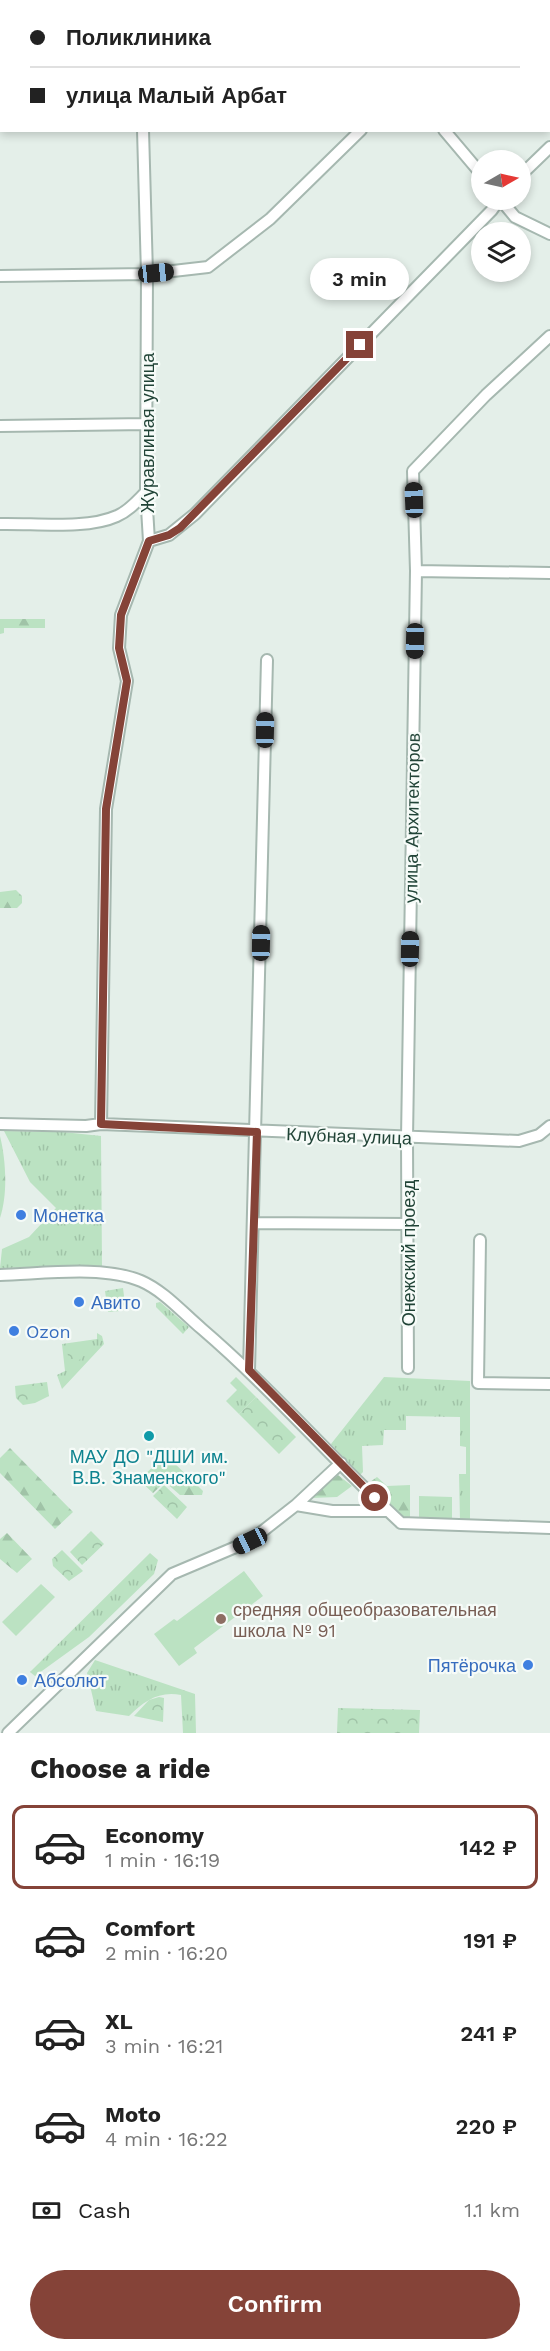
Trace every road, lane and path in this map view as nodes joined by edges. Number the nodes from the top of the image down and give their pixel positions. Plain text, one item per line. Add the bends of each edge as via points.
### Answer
1 (143, 132) edge
2 (359, 132) edge
3 (446, 132) edge
4 (550, 147) edge
5 (471, 162) edge
6 (531, 165) edge
7 (492, 210) edge
8 (509, 210) edge
9 (550, 234) edge
10 (147, 274) junction
11 (0, 276) edge
12 (550, 336) edge
13 (147, 424) junction
14 (0, 426) edge
15 (146, 492) junction
16 (0, 524) edge
17 (149, 541) junction
18 (416, 571) junction
19 (550, 573) edge
20 (267, 660) dead end
21 (0, 1124) edge
22 (101, 1124) junction
23 (550, 1126) edge
24 (257, 1132) junction
25 (407, 1138) junction
26 (254, 1223) junction
27 (408, 1224) junction
28 (480, 1240) dead end
29 (0, 1275) edge
30 (408, 1368) dead end
31 (249, 1370) junction
32 (550, 1384) edge
33 (340, 1463) junction
34 (296, 1505) junction
35 (388, 1511) junction
36 (550, 1528) edge
37 (8, 1733) edge

1 - 10 street, Журавлиная улица
2 - 10 street via 270,219 216,263
3 - 5 street
4 - 6 street
7 - 17 street via 195,514 169,535
8 - 9 street
10 - 11 street
10 - 13 street, Журавлиная улица
12 - 18 street, улица Архитекторов via 413,471
13 - 14 street
13 - 15 street, Журавлиная улица
15 - 16 street via 133,506 107,520
15 - 17 street, Журавлиная улица
17 - 22 street, Журавлиная улица via 121,615 119,648 127,681 106,809
18 - 19 street
18 - 25 street, улица Архитекторов
20 - 24 street
21 - 22 street, Клубная улица
22 - 24 street, Клубная улица
23 - 25 street, Клубная улица via 539,1135 519,1141
24 - 25 street, Клубная улица
24 - 26 street
25 - 27 street, Онежский проезд
26 - 27 street
26 - 31 street
27 - 30 street, Онежский проезд
28 - 32 street via 478,1383
29 - 31 street via 95,1274 141,1281
31 - 33 street
33 - 34 street
33 - 35 street
34 - 35 street via 332,1511
34 - 37 street via 250,1541 172,1574
35 - 36 street via 406,1524

